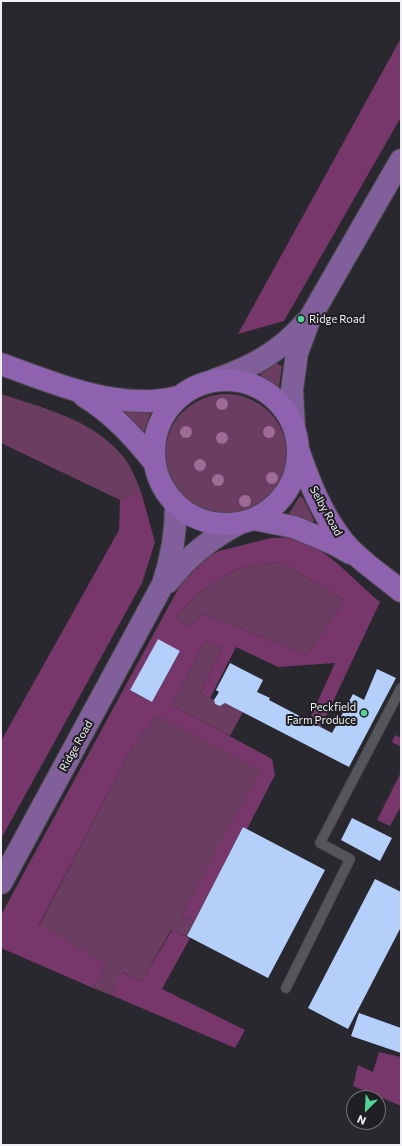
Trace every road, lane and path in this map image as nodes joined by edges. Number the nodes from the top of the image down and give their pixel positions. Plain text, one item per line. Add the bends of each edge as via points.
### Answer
1 (401, 160) edge
2 (310, 318) junction
3 (1, 364) edge
4 (214, 380) junction
5 (71, 388) junction
6 (178, 397) junction
7 (294, 427) junction
8 (299, 451) junction
9 (154, 462) junction
10 (176, 505) junction
11 (247, 521) junction
12 (365, 562) junction
13 (401, 591) edge
14 (151, 608) junction
15 (401, 688) edge
16 (1, 883) edge
17 (286, 988) dead end

1 - 2 main road
2 - 4 main road via 290,339 267,357
2 - 7 main road via 296,360 292,390
3 - 5 highway
4 - 6 highway via 195,386
4 - 7 highway via 239,380 262,389 282,405
5 - 6 highway via 97,396 124,400 151,401
5 - 9 highway via 117,420
6 - 9 highway via 158,426
7 - 8 highway
8 - 11 highway via 296,473 286,492 272,508
8 - 12 highway, Selby Road via 324,513 343,541
9 - 10 highway via 158,478
10 - 11 highway via 196,517 218,524
10 - 14 main road, Ridge Road via 172,558
11 - 12 highway, Selby Road via 294,527 332,543
11 - 14 main road, Ridge Road via 218,535 198,549 179,567
12 - 13 highway, Selby Road
14 - 16 main road, Ridge Road
15 - 17 lane via 320,842 350,859

